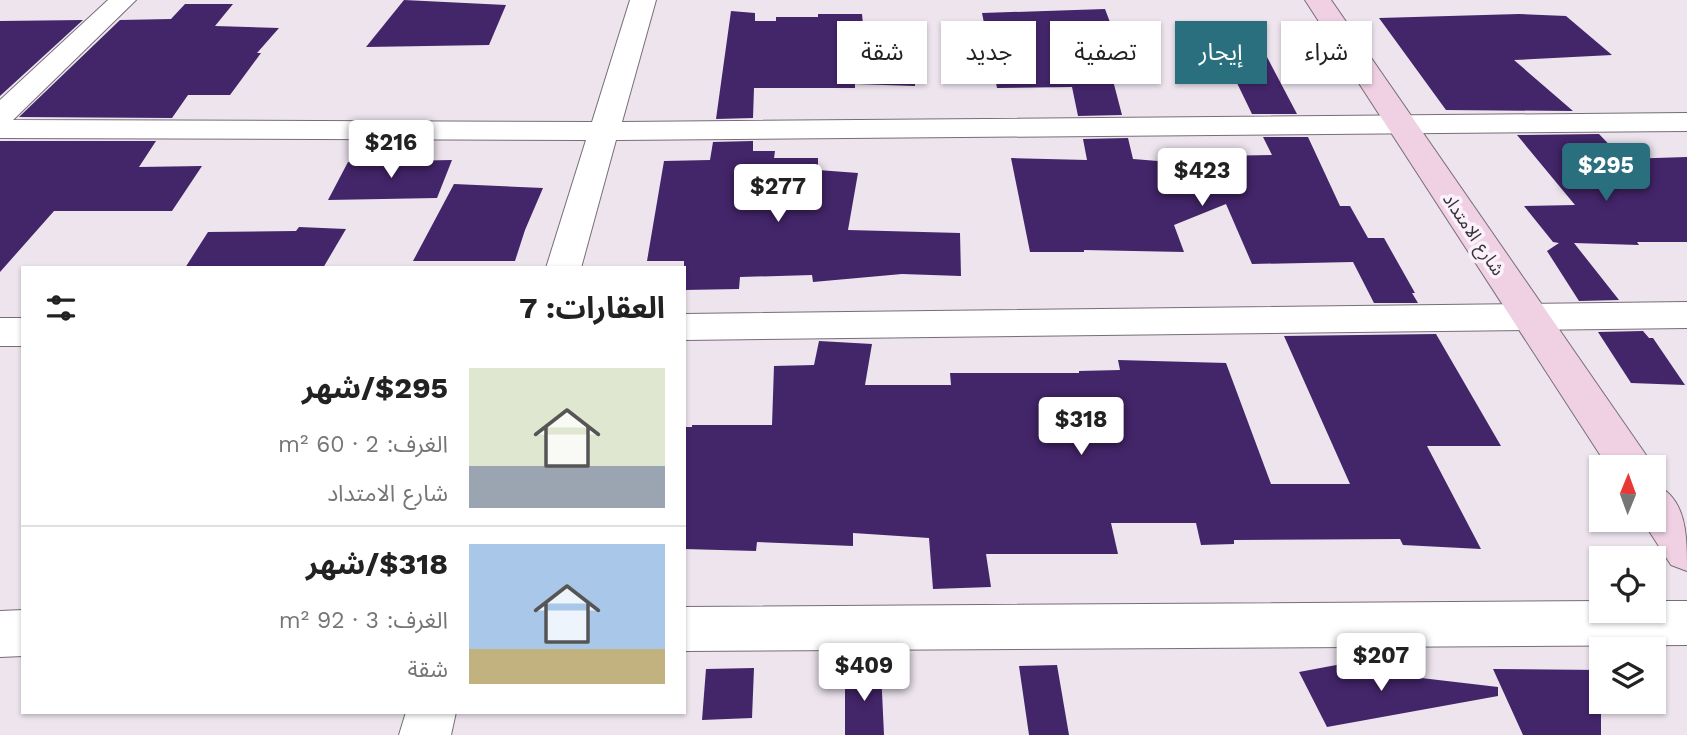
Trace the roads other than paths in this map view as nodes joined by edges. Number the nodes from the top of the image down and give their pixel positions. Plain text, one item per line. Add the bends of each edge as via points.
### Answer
1 (122, 0) edge
2 (643, 0) edge
3 (1318, 0) edge
4 (0, 116) edge
5 (1400, 122) junction
6 (1687, 122) edge
7 (0, 129) edge
8 (604, 131) junction
9 (564, 266) edge
10 (1529, 315) junction
11 (1687, 315) edge
12 (686, 327) edge
13 (0, 332) edge
14 (21, 332) edge
15 (1623, 455) edge
16 (1666, 520) edge
17 (1687, 551) edge
18 (1687, 623) edge
19 (686, 629) edge
20 (0, 634) edge
21 (21, 634) edge
22 (430, 714) edge
23 (425, 735) edge

1 - 4 street
2 - 8 street
3 - 5 street, شارع الامتداد
5 - 6 street
5 - 8 street
5 - 10 street, شارع الامتداد
7 - 8 street
8 - 9 street
10 - 11 street
10 - 12 street
10 - 15 street, شارع الامتداد
13 - 14 street
16 - 17 street
18 - 19 street
20 - 21 street
22 - 23 street

